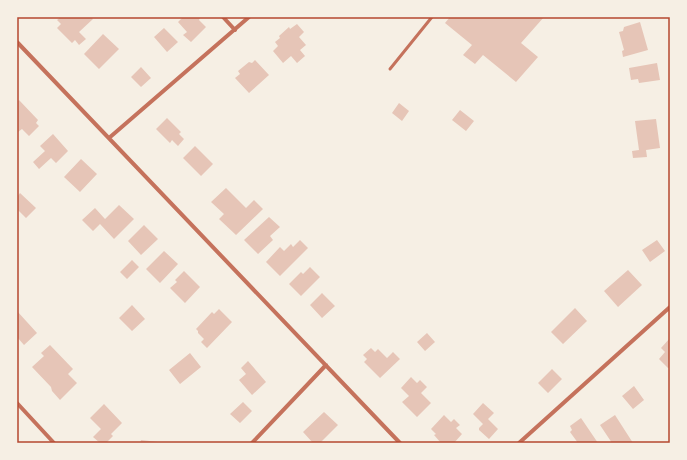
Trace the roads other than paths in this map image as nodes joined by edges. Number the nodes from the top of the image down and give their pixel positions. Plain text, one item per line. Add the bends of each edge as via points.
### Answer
1 (223, 17) edge
2 (249, 17) edge
3 (432, 17) edge
4 (235, 30) junction
5 (17, 42) edge
6 (390, 69) dead end
7 (108, 138) junction
8 (670, 307) edge
9 (326, 365) junction
10 (17, 403) edge
11 (54, 443) edge
12 (252, 443) edge
13 (400, 443) edge
14 (519, 443) edge

1 - 4 street
2 - 4 street
3 - 6 lane
4 - 7 street
5 - 7 street
7 - 9 street
8 - 14 street
9 - 12 street
9 - 13 street
10 - 11 street

